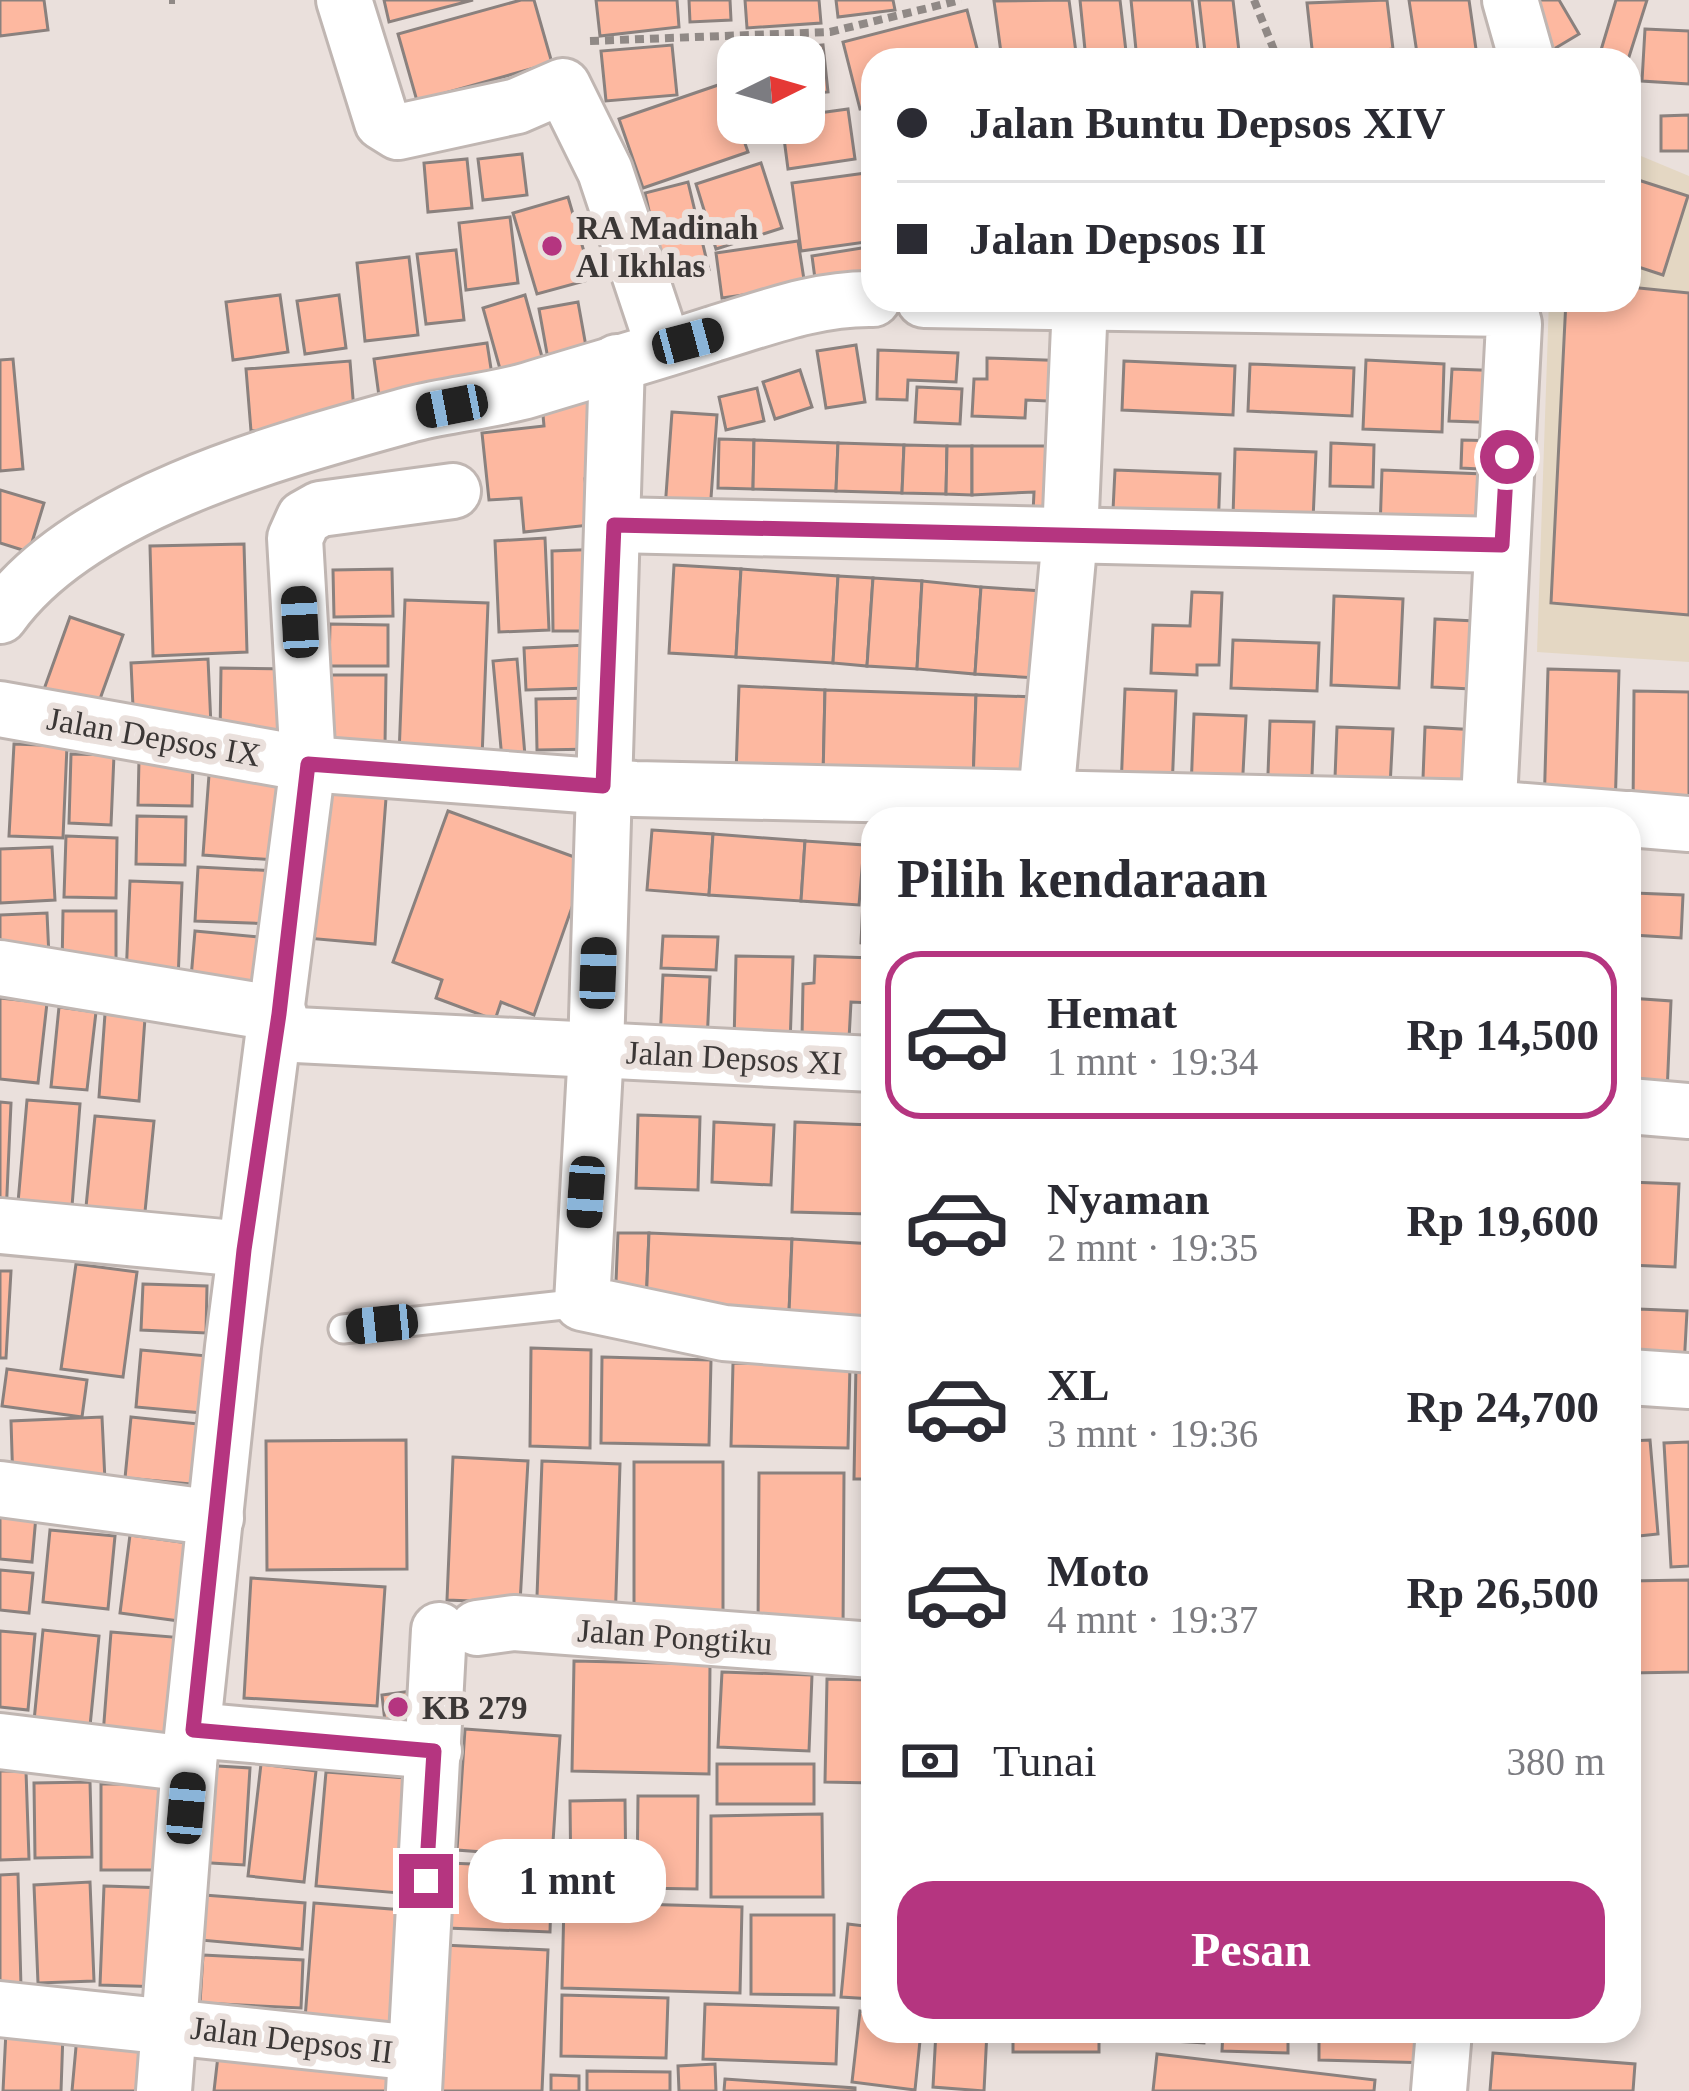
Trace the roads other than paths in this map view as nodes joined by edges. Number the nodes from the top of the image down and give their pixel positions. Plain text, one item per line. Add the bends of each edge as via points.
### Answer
1 (344, 0) edge
2 (1510, 0) edge
3 (1524, 48) edge
4 (861, 295) edge
5 (1080, 312) edge
6 (1508, 312) edge
7 (640, 355) junction
8 (453, 491) dead end
9 (614, 525) junction
10 (1070, 536) junction
11 (1502, 545) junction
12 (0, 616) edge
13 (0, 709) edge
14 (308, 764) junction
15 (603, 786) junction
16 (989, 807) edge
17 (1044, 807) edge
18 (1488, 807) edge
19 (1641, 820) edge
20 (1689, 824) edge
21 (0, 968) edge
22 (278, 1024) junction
23 (596, 1050) junction
24 (861, 1063) edge
25 (1641, 1107) edge
26 (1689, 1111) edge
27 (0, 1226) edge
28 (244, 1250) junction
29 (582, 1304) junction
30 (343, 1329) dead end
31 (861, 1344) edge
32 (1641, 1378) edge
33 (1689, 1381) edge
34 (0, 1489) edge
35 (216, 1518) junction
36 (458, 1629) joint
37 (861, 1649) edge
38 (0, 1741) edge
39 (191, 1747) junction
40 (434, 1751) junction
41 (0, 2009) edge
42 (167, 2024) junction
43 (1443, 2043) edge
44 (415, 2072) edge
45 (164, 2091) edge
46 (1439, 2091) edge

1 - 7 street via 382,122 398,132 518,106 563,86 605,171
2 - 3 street
4 - 7 street
5 - 10 street
6 - 11 street
7 - 9 street
7 - 12 street via 525,391 416,413 196,484 81,539
8 - 14 street via 366,499 304,518 296,538
9 - 10 street
9 - 15 street
10 - 11 street
10 - 17 street
11 - 18 street
13 - 14 street, Jalan Depsos IX
14 - 15 street, Jalan Depsos IX
14 - 22 street
15 - 16 street, Jalan Depsos IX
15 - 23 street
19 - 20 street, Jalan Depsos IX
21 - 22 street, Jalan Depsos XI
22 - 23 street, Jalan Depsos XI
22 - 28 street
23 - 24 street, Jalan Depsos XI
23 - 29 street
25 - 26 street
27 - 28 street
28 - 35 street
29 - 30 lane
29 - 31 street via 724,1333
32 - 33 street
34 - 35 street
35 - 39 street
36 - 37 street, Jalan Pongtiku via 514,1623
36 - 40 street, Jalan Depsos II
38 - 39 street
39 - 40 street
39 - 42 street
40 - 44 street, Jalan Depsos II
41 - 42 street, Jalan Depsos II
42 - 44 street, Jalan Depsos II
42 - 45 street
43 - 46 street

